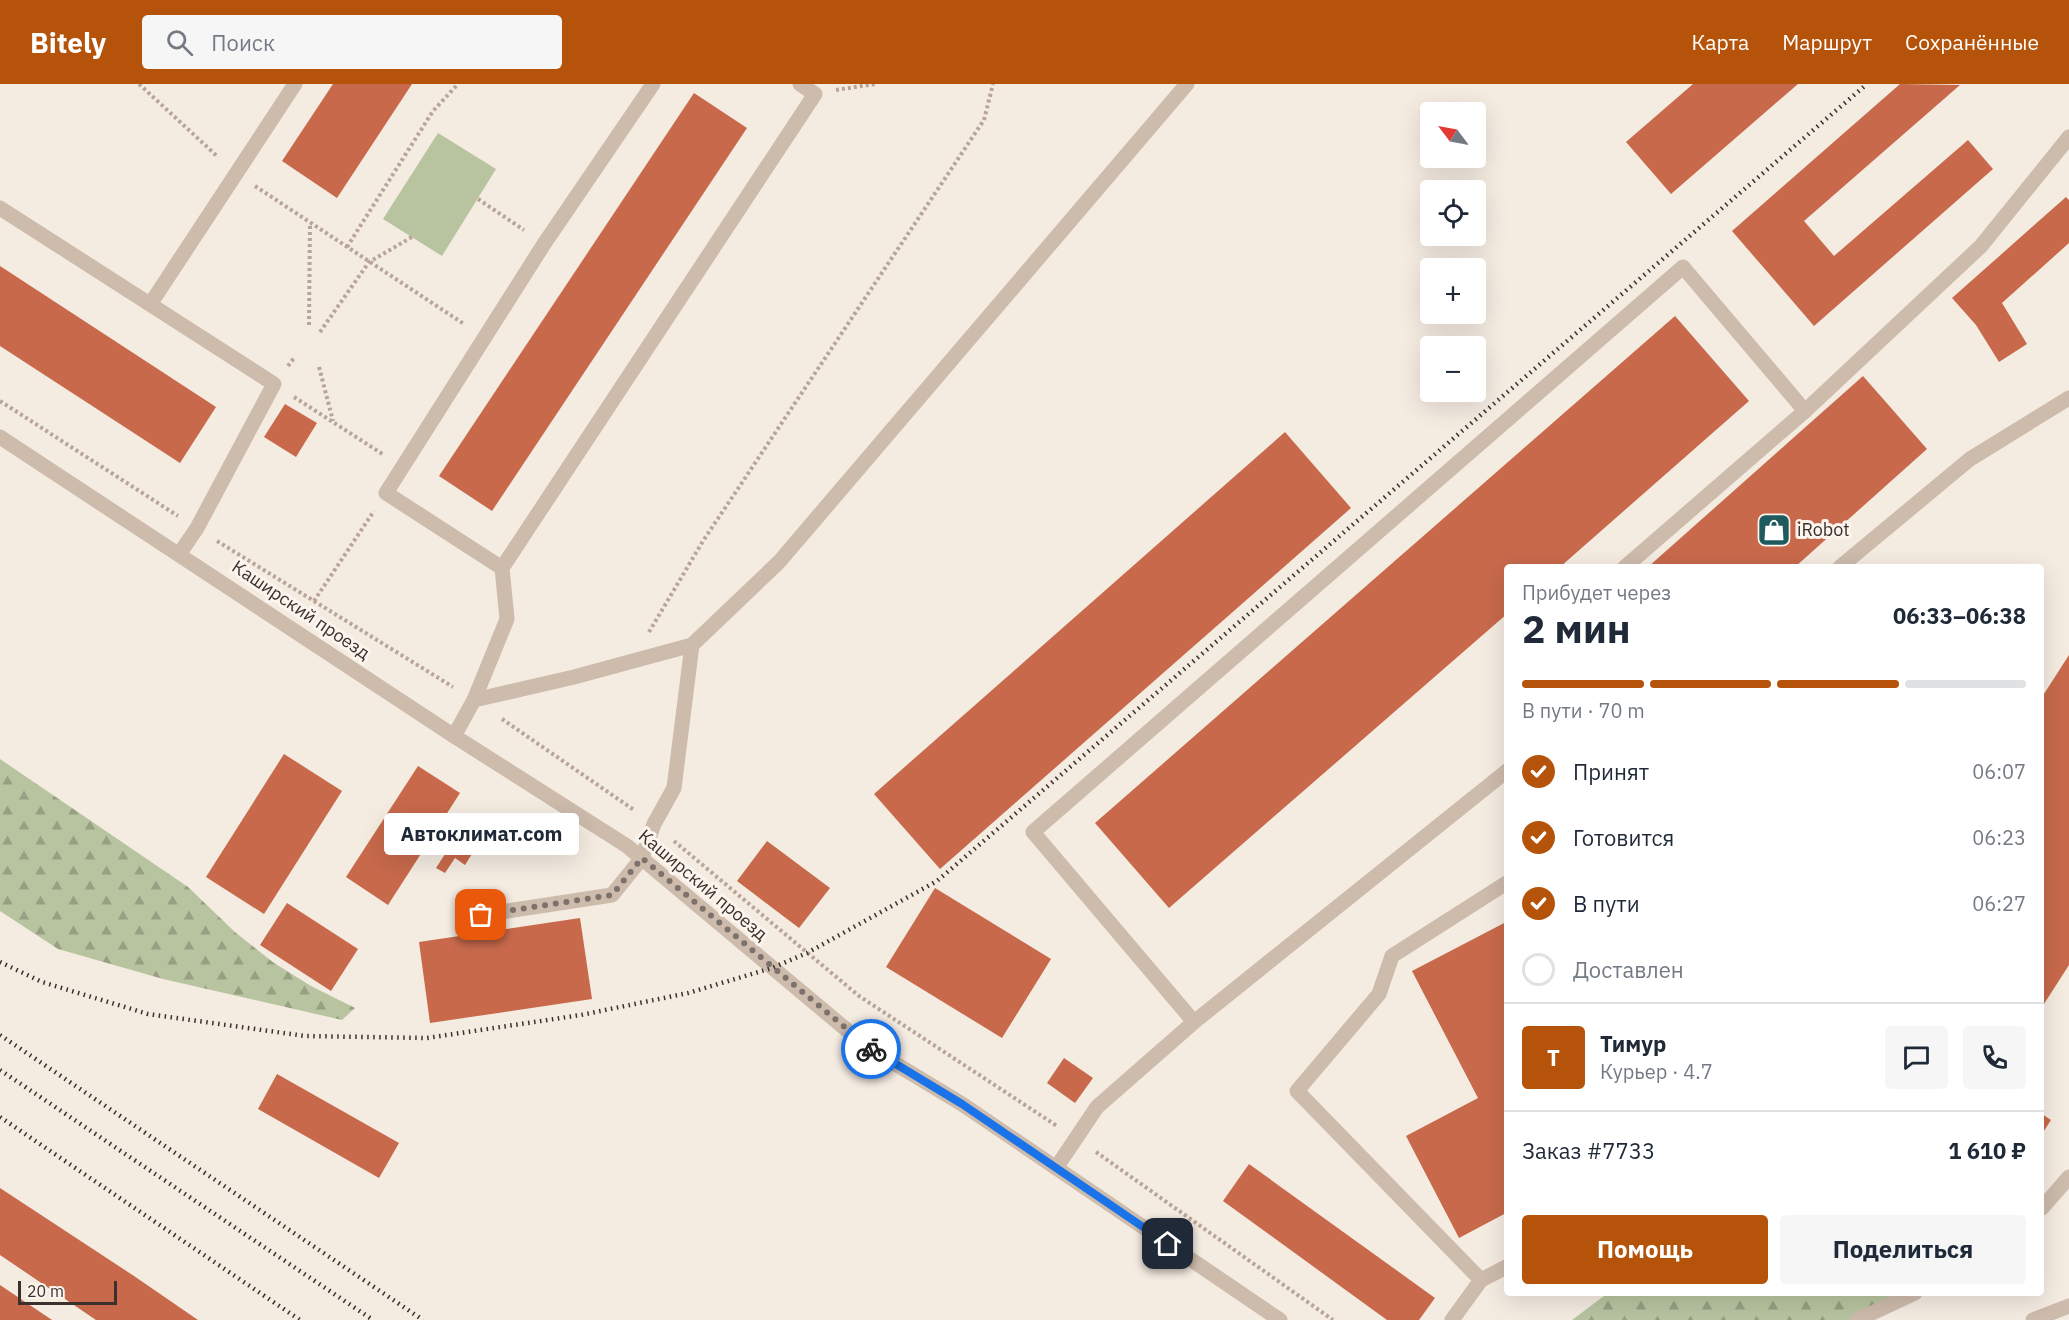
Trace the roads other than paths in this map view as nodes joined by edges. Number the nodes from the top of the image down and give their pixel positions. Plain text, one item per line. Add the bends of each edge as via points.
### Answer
1 (295, 84) edge
2 (653, 84) edge
3 (800, 84) edge
4 (1187, 84) edge
5 (2066, 147) edge
6 (0, 208) edge
7 (151, 303) junction
8 (2069, 398) edge
9 (1805, 411) junction
10 (0, 437) edge
11 (180, 554) junction
12 (1628, 564) edge
13 (1844, 564) edge
14 (502, 568) junction
15 (692, 645) junction
16 (474, 700) junction
17 (454, 736) junction
18 (1504, 773) edge
19 (642, 858) junction
20 (1504, 885) edge
21 (481, 915) dead end
22 (1194, 1022) junction
23 (1056, 1168) junction
24 (2069, 1178) edge
25 (2044, 1206) edge
26 (1504, 1268) edge
27 (1481, 1280) junction
28 (1909, 1296) edge
29 (2069, 1306) edge
30 (1280, 1320) edge
31 (1452, 1320) edge
32 (1857, 1320) edge
33 (2032, 1320) edge

1 - 7 street
2 - 14 street via 544,244 386,493
3 - 14 street via 815,94
4 - 15 street via 779,562
5 - 9 street via 1981,246
6 - 7 street
7 - 11 street via 274,384
8 - 13 street via 1970,459
9 - 12 street
9 - 22 street via 1683,267 1034,832
10 - 11 street, Каширский проезд
11 - 17 street, Каширский проезд
14 - 16 street via 507,618
15 - 16 street
15 - 19 street via 674,788 654,824
16 - 17 street
17 - 19 street, Каширский проезд
18 - 22 street
19 - 21 street via 612,895
19 - 23 street, Каширский проезд via 866,1046 962,1104
20 - 27 street via 1392,956 1379,994 1297,1091
22 - 23 street via 1097,1107
23 - 30 street, Каширский проезд
24 - 25 street
26 - 27 street
27 - 31 street
28 - 32 street
29 - 33 street

